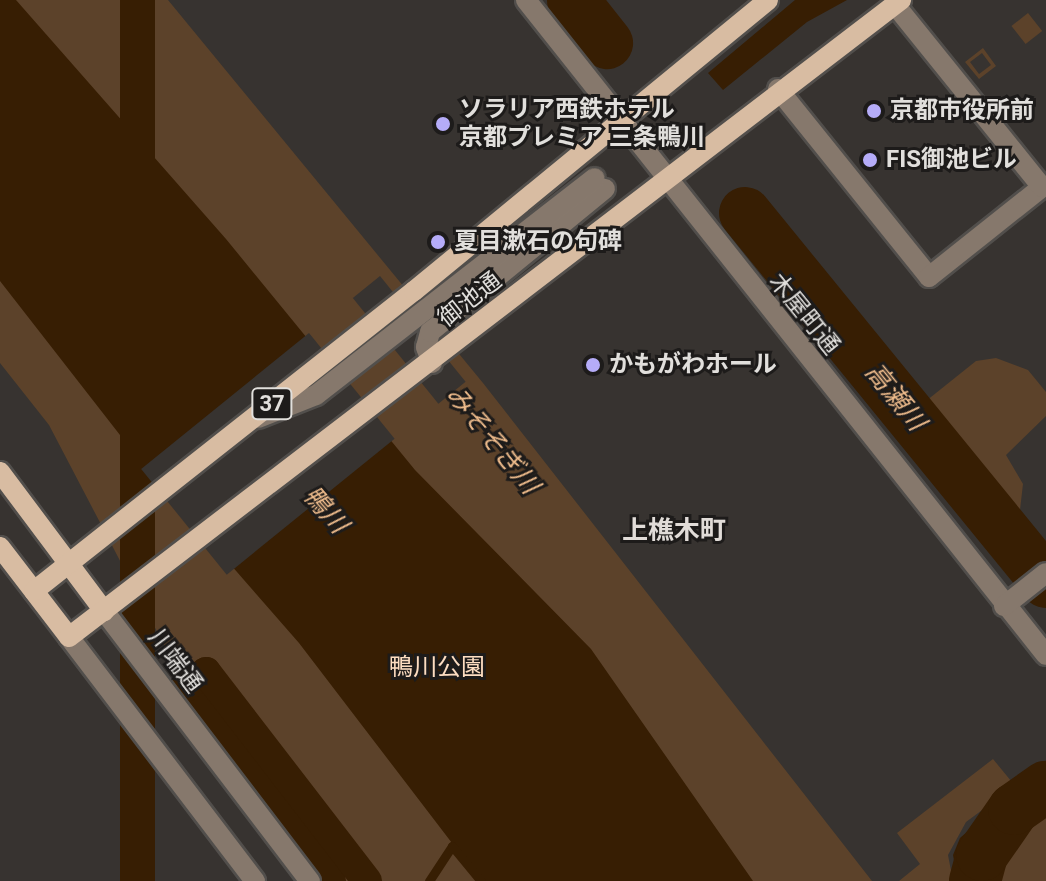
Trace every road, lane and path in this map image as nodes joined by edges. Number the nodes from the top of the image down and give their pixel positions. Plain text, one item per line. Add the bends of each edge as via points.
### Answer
1 (526, 0) edge
2 (768, 0) edge
3 (898, 2) edge
4 (778, 89) junction
5 (618, 120) junction
6 (665, 180) junction
7 (421, 299) junction
8 (432, 363) junction
9 (0, 472) edge
10 (0, 547) edge
11 (69, 564) junction
12 (1046, 573) edge
13 (34, 591) junction
14 (1004, 606) junction
15 (104, 611) junction
16 (69, 637) junction
17 (1046, 655) edge
18 (255, 881) edge
19 (310, 881) edge

1 - 5 street, 木屋町通
2 - 5 main road, 御池通 / 37
3 - 4 main road, 御池通 / 37
3 - 4 street via 1042,187 929,277
4 - 6 main road, 御池通 / 37
5 - 6 street, 木屋町通
5 - 7 main road, 御池通 / 37
6 - 8 main road, 御池通 / 37
6 - 14 street, 木屋町通
7 - 8 street via 600,184 426,338
7 - 11 main road, 御池通 / 37 via 250,421
8 - 15 main road, 御池通 / 37
9 - 11 main road, 川端通
10 - 13 main road
11 - 13 main road, 御池通 / 37
11 - 15 main road, 川端通
12 - 14 street
13 - 16 main road
14 - 17 street, 木屋町通
15 - 16 main road, 御池通 / 37
15 - 19 street, 川端通
16 - 18 street

